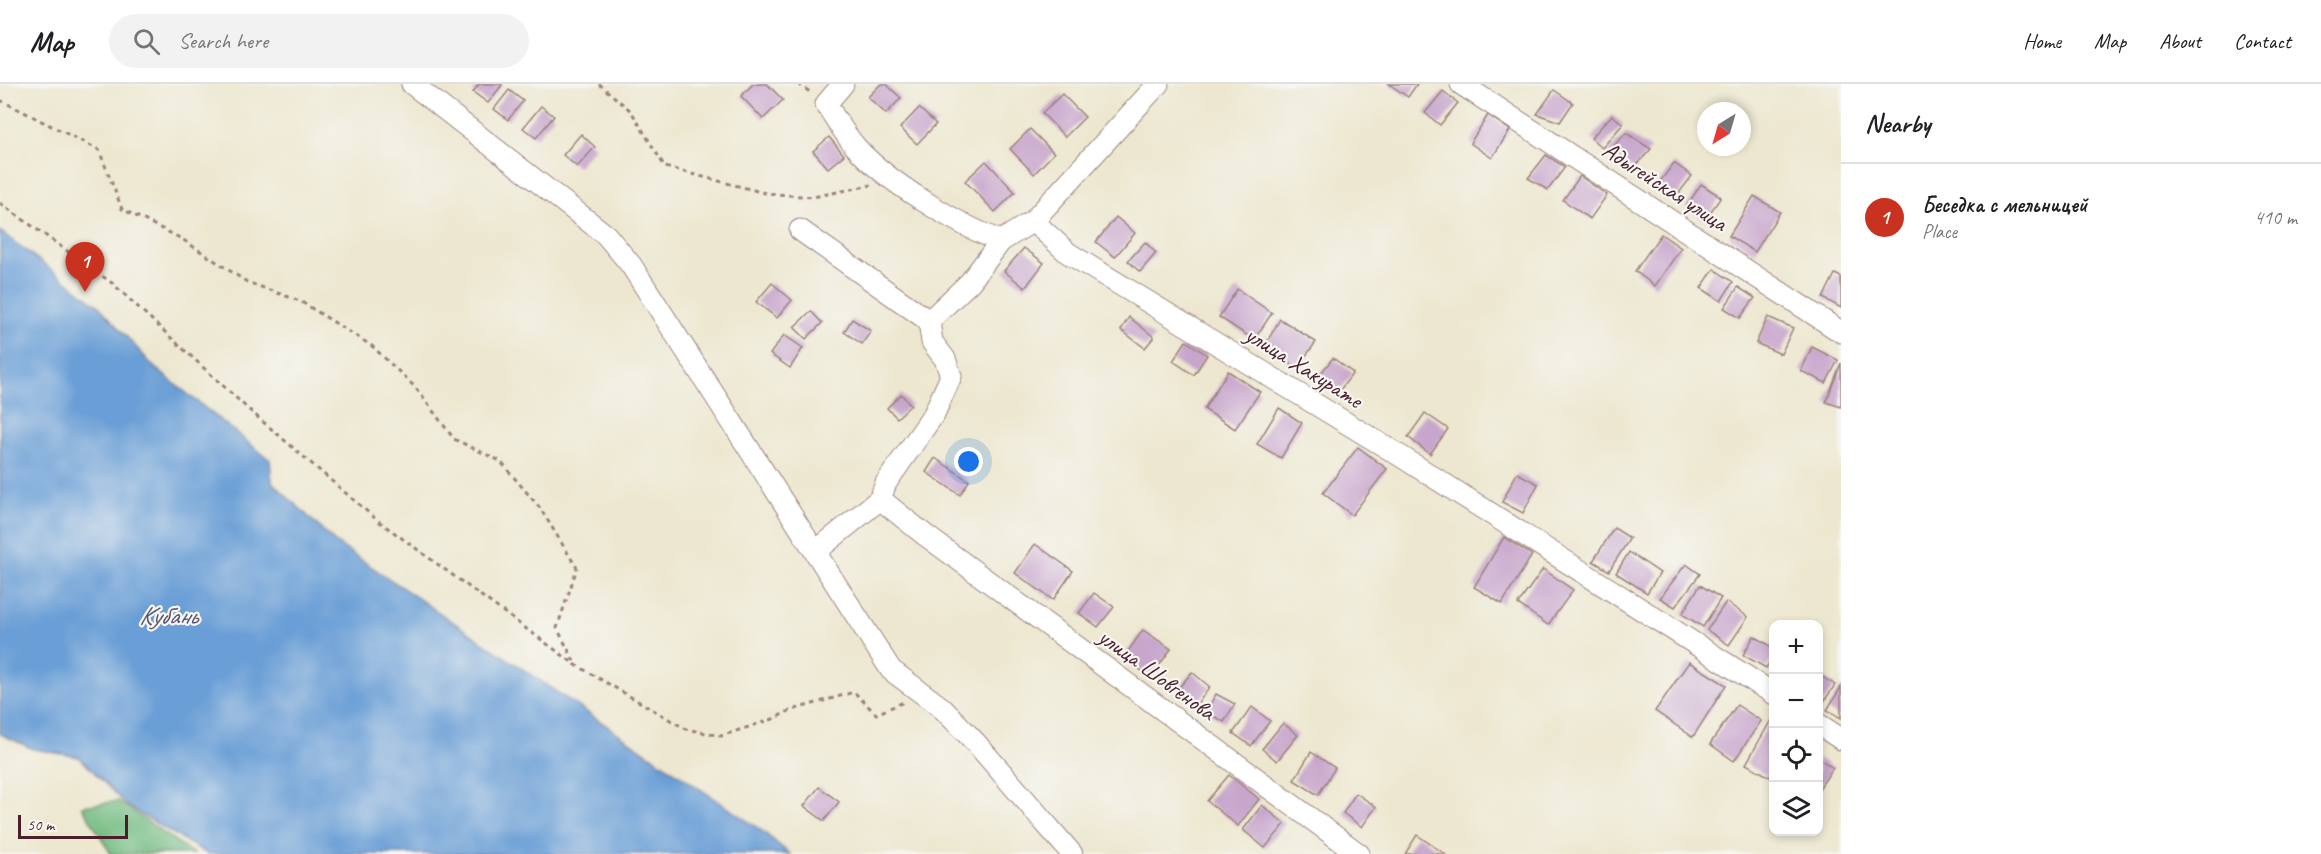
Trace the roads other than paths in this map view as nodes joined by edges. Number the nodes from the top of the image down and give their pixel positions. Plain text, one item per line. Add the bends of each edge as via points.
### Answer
1 (412, 84) edge
2 (843, 84) edge
3 (1158, 84) edge
4 (1461, 84) edge
5 (1033, 221) junction
6 (800, 230) dead end
7 (1001, 241) junction
8 (929, 321) junction
9 (1841, 332) edge
10 (880, 499) junction
11 (815, 552) junction
12 (1769, 691) edge
13 (1823, 727) edge
14 (1841, 739) edge
15 (1072, 854) edge
16 (1359, 854) edge

1 - 11 street via 606,235 631,266
2 - 7 street via 826,104 855,147 893,180
3 - 5 street
4 - 9 street, Адыгейская улица
5 - 7 street
5 - 12 street, улица Хакурате via 1068,253 1392,451
6 - 8 street
7 - 8 street via 970,282
8 - 10 street via 932,342 945,359 951,376 934,414 886,483
10 - 11 street
10 - 16 street, улица Шовгенова
11 - 15 street via 891,670 942,708
13 - 14 street

